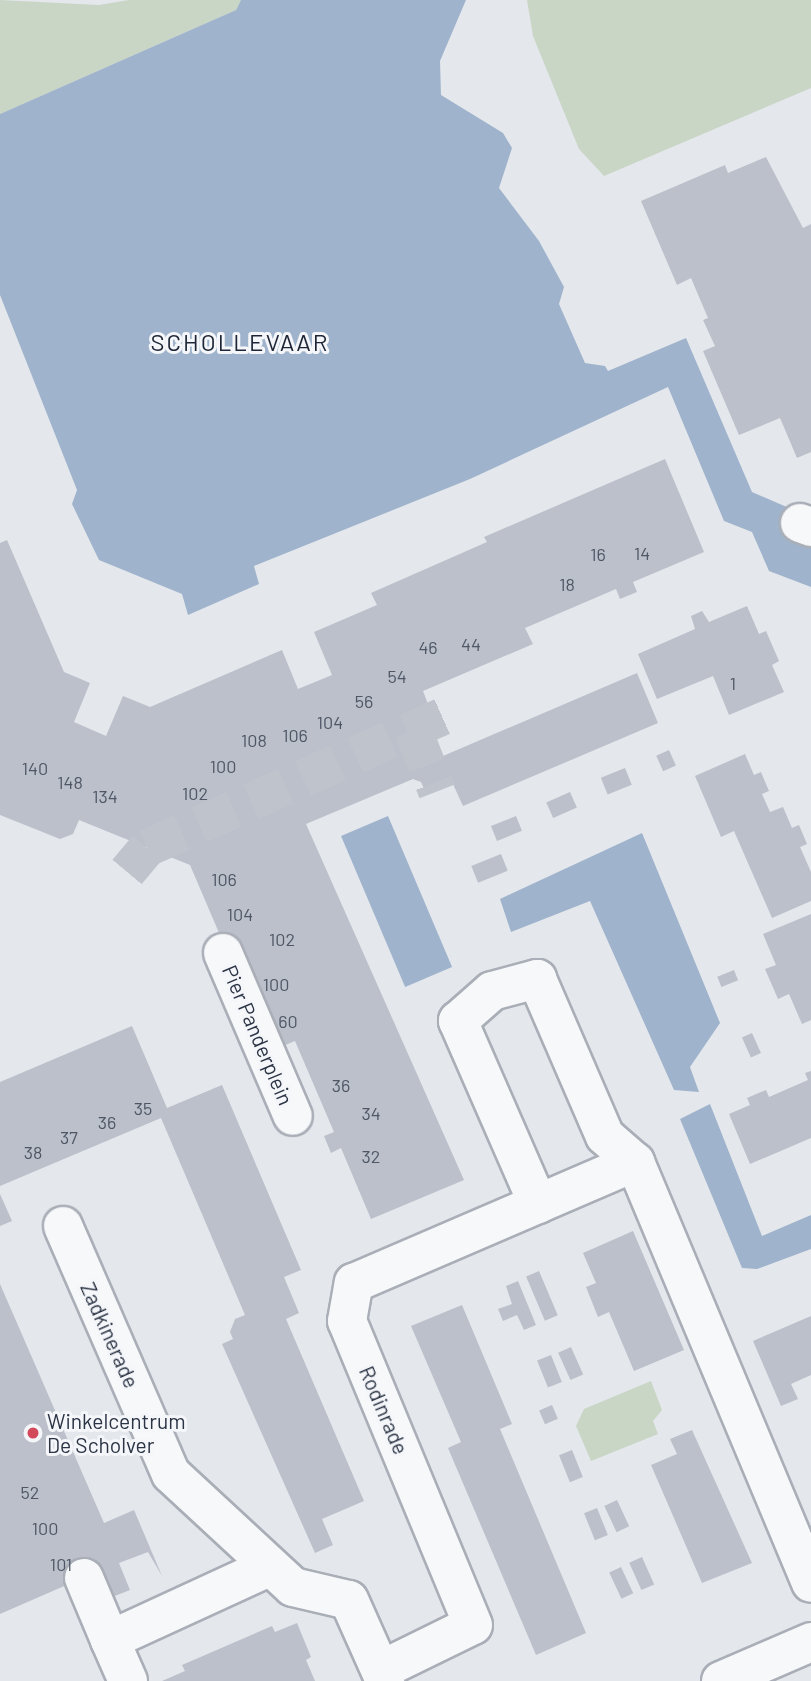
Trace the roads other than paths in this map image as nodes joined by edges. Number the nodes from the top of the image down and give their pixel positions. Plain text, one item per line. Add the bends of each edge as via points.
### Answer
1 (223, 953) dead end
2 (293, 1116) dead end
3 (635, 1162) junction
4 (538, 1204) junction
5 (62, 1226) dead end
6 (269, 1567) junction
7 (84, 1578) dead end
8 (811, 1583) edge
9 (110, 1640) junction
10 (811, 1642) edge
11 (773, 1672) edge
12 (383, 1676) edge
13 (128, 1681) edge
14 (721, 1681) edge

1 - 2 street, Pier Panderplein
3 - 4 street, Rodinrade
3 - 4 street via 605,1136 537,979 492,991 458,1021
3 - 8 street
4 - 12 street, Rodinrade via 354,1283 346,1321 473,1625
5 - 6 street, Zadkinerade via 171,1474
6 - 9 street
6 - 12 street, Zadkinerade via 293,1587 349,1600
7 - 9 street
9 - 13 street
10 - 11 street
11 - 14 street

